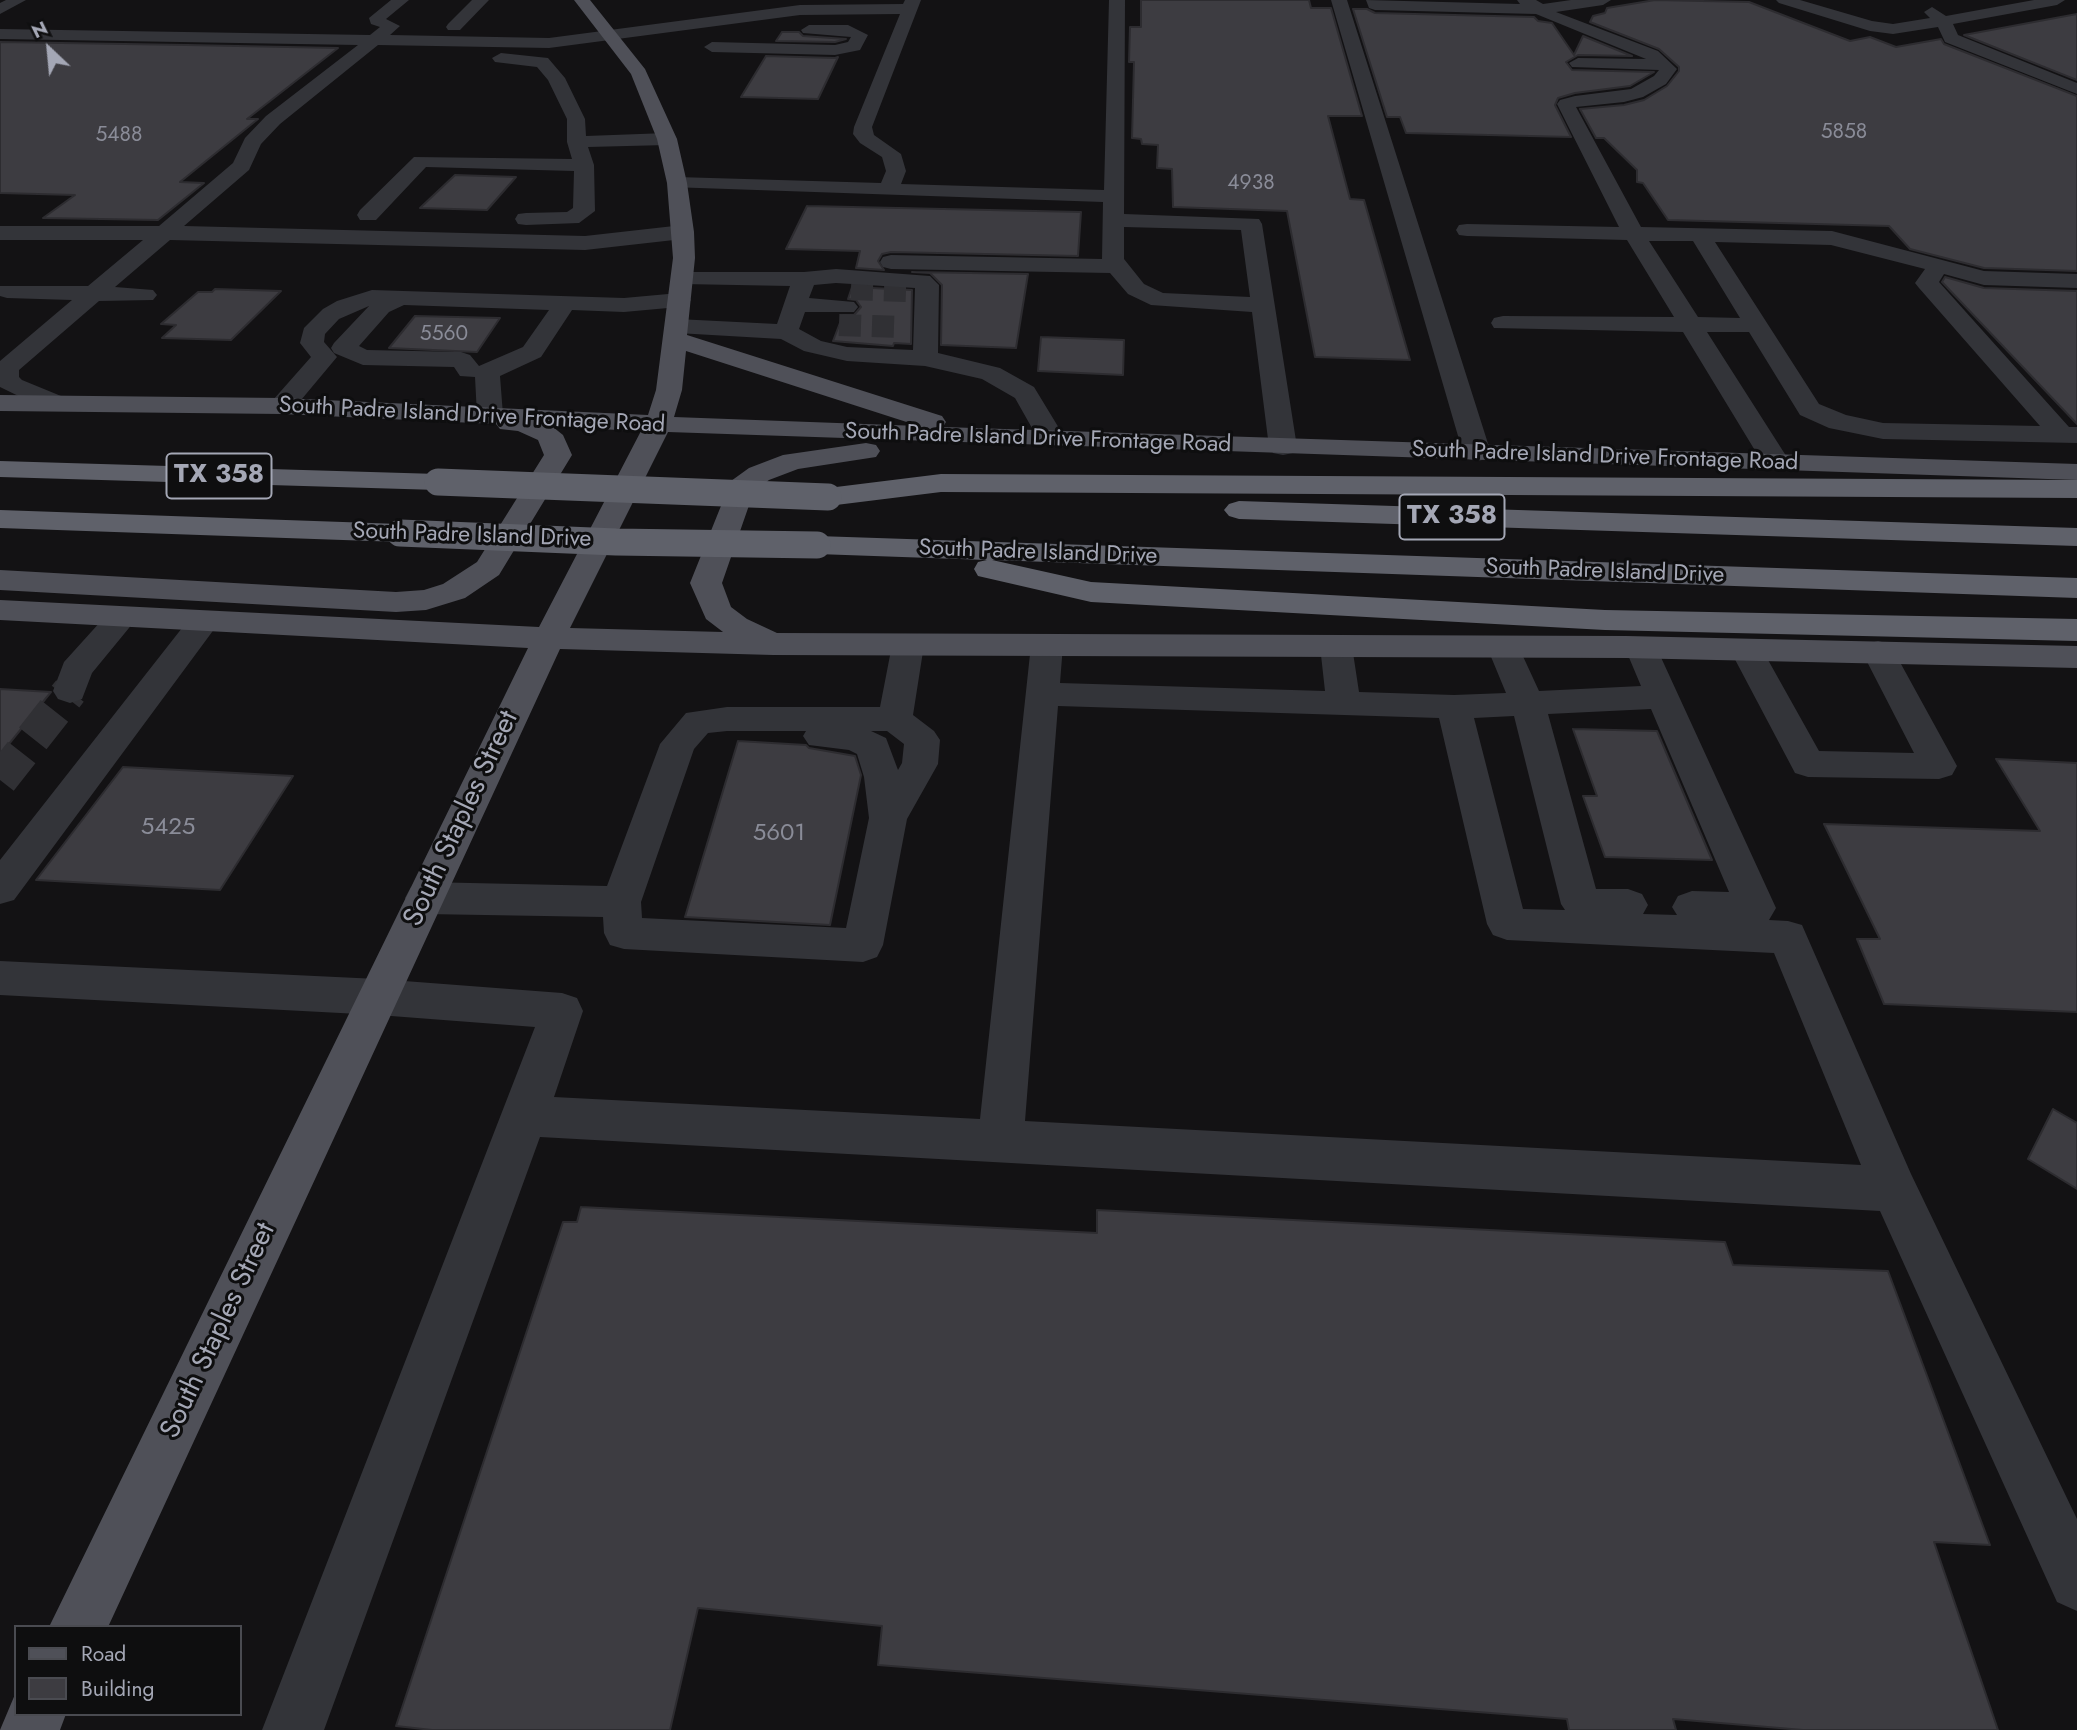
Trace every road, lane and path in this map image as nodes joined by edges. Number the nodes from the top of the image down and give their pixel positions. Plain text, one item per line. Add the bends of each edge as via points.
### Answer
1 (18, 0) edge
2 (401, 0) edge
3 (491, 0) edge
4 (582, 0) edge
5 (1117, 0) edge
6 (1339, 0) edge
7 (1374, 0) edge
8 (1603, 0) edge
9 (1784, 0) edge
10 (1917, 0) edge
11 (2057, 0) edge
12 (2066, 0) edge
13 (1473, 4) edge
14 (2077, 4) edge
15 (478, 5) edge
16 (911, 5) edge
17 (1538, 7) edge
18 (0, 9) edge
19 (765, 14) junction
20 (702, 16) junction
21 (1944, 22) junction
22 (1580, 25) junction
23 (454, 27) dead end
24 (1558, 32) dead end
25 (0, 34) edge
26 (610, 36) junction
27 (373, 40) junction
28 (1631, 46) junction
29 (1567, 47) dead end
30 (355, 55) junction
31 (1578, 63) dead end
32 (1664, 64) junction
33 (2077, 89) edge
34 (667, 139) junction
35 (577, 142) junction
36 (583, 165) junction
37 (677, 183) junction
38 (889, 189) junction
39 (1113, 197) junction
40 (369, 215) junction
41 (395, 216) dead end
42 (500, 218) dead end
43 (539, 219) junction
44 (1112, 220) junction
45 (1467, 230) dead end
46 (132, 232) junction
47 (683, 232) junction
48 (1633, 232) junction
49 (0, 233) edge
50 (163, 233) junction
51 (1699, 234) junction
52 (352, 237) junction
53 (523, 241) junction
54 (1116, 266) junction
55 (1938, 267) junction
56 (682, 278) junction
57 (2077, 281) edge
58 (8, 291) dead end
59 (61, 292) junction
60 (94, 293) junction
61 (145, 295) dead end
62 (404, 296) junction
63 (565, 303) junction
64 (795, 305) junction
65 (1263, 305) junction
66 (30, 318) dead end
67 (1503, 324) dead end
68 (1690, 324) junction
69 (1757, 325) junction
70 (676, 333) junction
71 (925, 358) junction
72 (315, 368) junction
73 (478, 371) junction
74 (52, 402) junction
75 (0, 403) edge
76 (282, 406) junction
77 (490, 415) junction
78 (658, 425) junction
79 (986, 435) junction
80 (2069, 435) edge
81 (1051, 438) junction
82 (1283, 447) junction
83 (1477, 453) junction
84 (1776, 462) junction
85 (0, 469) edge
86 (2077, 472) edge
87 (2077, 489) edge
88 (828, 497) junction
89 (0, 519) edge
90 (2077, 537) edge
91 (905, 549) junction
92 (0, 580) edge
93 (2077, 588) edge
94 (0, 610) edge
95 (122, 617) junction
96 (204, 621) junction
97 (2077, 630) edge
98 (549, 638) junction
99 (773, 644) junction
100 (908, 645) junction
101 (1047, 645) junction
102 (1336, 646) junction
103 (1503, 647) junction
104 (1642, 648) junction
105 (1746, 650) junction
106 (1878, 652) junction
107 (2077, 657) edge
108 (70, 691) tunnel mouth
109 (1042, 694) junction
110 (1663, 697) junction
111 (1344, 703) junction
112 (1528, 705) junction
113 (1454, 707) junction
114 (727, 719) junction
115 (895, 719) junction
116 (888, 818) junction
117 (0, 889) edge
118 (425, 898) junction
119 (621, 902) junction
120 (0, 978) edge
121 (378, 997) junction
122 (525, 1116) junction
123 (1001, 1141) junction
124 (1894, 1189) junction
125 (2077, 1582) edge
126 (79, 1625) edge
127 (293, 1730) edge

1 - 18 lane
2 - 27 lane via 377,18 391,26
3 - 15 lane
4 - 26 main road, South Staples Street
5 - 39 lane
6 - 83 lane
7 - 13 lane via 1375,5
8 - 17 lane
9 - 21 lane via 1871,26 1893,29
10 - 21 lane
11 - 21 lane
12 - 14 lane
13 - 17 lane
15 - 23 lane
16 - 19 lane
16 - 38 lane via 863,127 867,139 891,154 896,171
17 - 22 lane
19 - 20 lane
19 - 20 lane via 774,22 771,25 785,29 848,30 860,37 854,46 835,50 710,55 716,35
20 - 26 lane
21 - 33 lane via 1951,38
22 - 24 lane via 1570,32
22 - 28 lane
25 - 27 lane
26 - 27 lane via 549,43
26 - 34 main road, South Staples Street via 639,74
27 - 30 lane
28 - 29 lane
28 - 32 lane
30 - 35 lane via 542,62 556,78 576,119
30 - 50 lane via 274,120 252,142 242,166
31 - 32 lane
32 - 48 lane via 1668,69 1660,80 1637,93 1566,104
34 - 35 lane
34 - 37 main road, South Staples Street
35 - 36 lane
36 - 40 lane via 421,161
36 - 43 lane via 584,211 571,218
37 - 38 lane
37 - 47 main road, South Staples Street
38 - 39 lane
39 - 44 lane
40 - 41 lane
40 - 52 lane
42 - 43 lane
43 - 53 lane
44 - 54 lane
44 - 65 lane via 1251,224
45 - 48 lane
46 - 49 lane
46 - 50 lane
46 - 59 lane
47 - 53 lane via 585,243
47 - 56 main road, South Staples Street
48 - 51 lane
48 - 68 lane
50 - 52 lane
50 - 60 lane
51 - 55 lane via 1832,239
51 - 69 lane
52 - 53 lane
54 - 56 lane
54 - 65 lane via 1136,289 1159,300
55 - 57 lane via 1984,278
55 - 80 lane via 1927,284
56 - 63 lane via 624,305
56 - 64 lane
56 - 70 main road, South Staples Street
58 - 59 lane
59 - 60 lane
59 - 66 lane
60 - 61 lane
60 - 74 lane via 7,368 6,379 13,385
62 - 63 lane
62 - 72 lane via 372,297 331,314 313,333 312,343 324,358
62 - 73 lane via 381,307 343,348 363,357 461,360
63 - 73 lane via 532,352
64 - 64 lane via 845,307
64 - 70 lane
64 - 71 lane via 813,346 847,354
64 - 71 lane via 835,276 912,279 927,285 915,309
65 - 82 lane
67 - 68 lane
68 - 69 lane
68 - 84 lane
69 - 80 lane via 1809,409 1838,422 1883,431
70 - 78 main road, South Staples Street
70 - 79 main road via 817,387
71 - 81 lane via 991,373 1026,393
72 - 73 lane
72 - 76 lane
73 - 77 lane
74 - 75 main road, South Padre Island Drive Frontage Road
74 - 76 main road, South Padre Island Drive Frontage Road
76 - 77 main road, South Padre Island Drive Frontage Road
76 - 92 main road via 298,415 522,423 549,435 558,455 488,568 454,591 426,600 396,603
77 - 78 main road, South Padre Island Drive Frontage Road
78 - 79 main road, South Padre Island Drive Frontage Road
78 - 98 main road, South Staples Street
79 - 81 main road, South Padre Island Drive Frontage Road
79 - 99 main road via 793,461 741,487 706,583 717,612
81 - 82 main road, South Padre Island Drive Frontage Road
82 - 83 main road, South Padre Island Drive Frontage Road
83 - 84 main road, South Padre Island Drive Frontage Road
84 - 86 main road, South Padre Island Drive Frontage Road
85 - 88 highway, South Padre Island Drive / TX 358, bridge
87 - 88 highway via 941,483
88 - 90 highway, South Padre Island Drive / TX 358
89 - 91 highway, South Padre Island Drive / TX 358, bridge
91 - 93 highway, South Padre Island Drive / TX 358
91 - 97 highway via 1091,592 1605,620
94 - 95 main road
95 - 96 main road
95 - 108 lane via 76,670
96 - 98 main road
96 - 117 lane
98 - 99 main road
98 - 118 main road, South Staples Street
99 - 100 main road
100 - 101 main road
100 - 115 lane
101 - 102 main road
101 - 109 lane
102 - 103 main road
102 - 111 lane
103 - 104 main road
103 - 112 lane
104 - 105 main road
104 - 110 lane
105 - 106 main road
105 - 106 lane via 1808,764 1939,766
106 - 107 main road
109 - 111 lane
109 - 123 lane
110 - 112 lane
110 - 112 lane via 1756,908 1581,904
111 - 113 lane
112 - 113 lane
113 - 124 lane via 1507,924 1788,937
114 - 115 lane
114 - 116 lane via 757,733 855,738 873,747
114 - 119 lane via 698,722 678,744
115 - 116 lane via 922,740 920,764
116 - 119 lane via 863,945 624,933
118 - 119 lane
118 - 121 main road, South Staples Street
120 - 121 lane
121 - 122 lane via 562,1011
121 - 126 main road, South Staples Street
122 - 123 lane
122 - 127 lane
123 - 124 lane
124 - 125 lane

